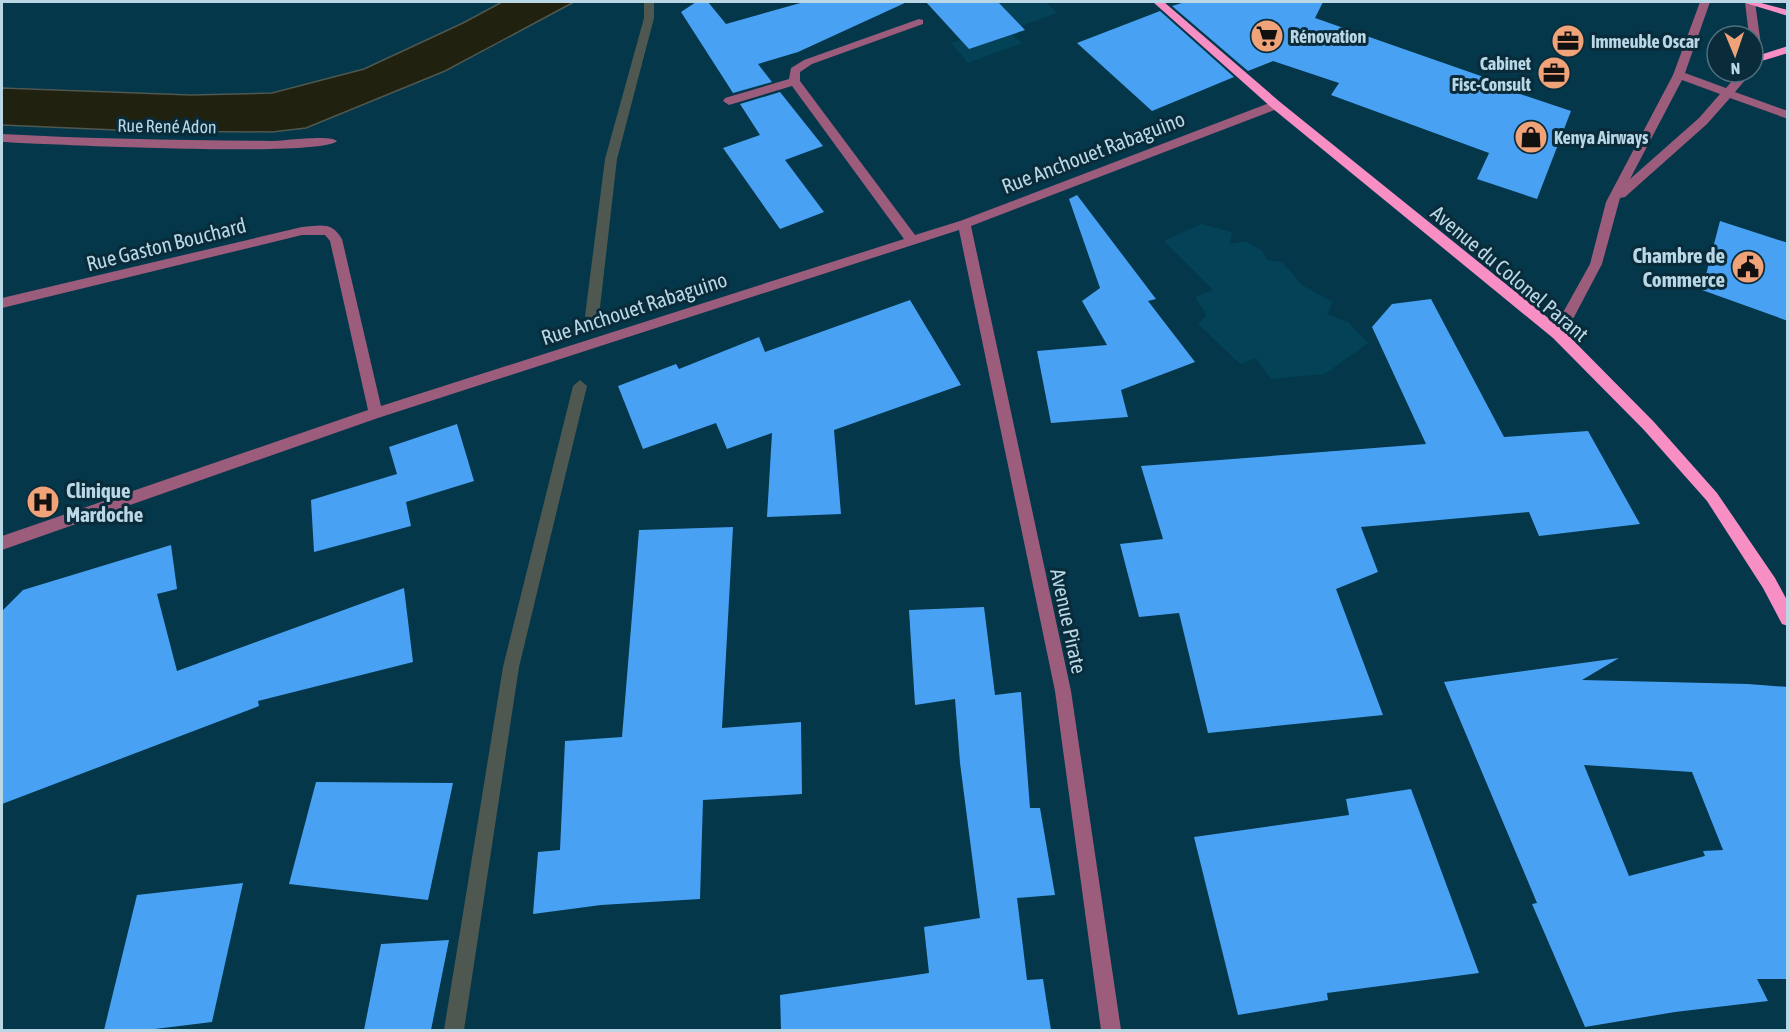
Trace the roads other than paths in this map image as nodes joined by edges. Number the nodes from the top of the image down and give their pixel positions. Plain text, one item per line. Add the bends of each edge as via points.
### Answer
1 (1158, 2) edge
2 (1705, 2) edge
3 (1749, 2) edge
4 (1788, 13) edge
5 (919, 22) dead end
6 (1751, 24) edge
7 (1788, 49) edge
8 (1765, 57) edge
9 (1679, 75) junction
10 (794, 81) junction
11 (1736, 84) edge
12 (1729, 92) junction
13 (729, 101) dead end
14 (1276, 105) junction
15 (1788, 115) edge
16 (2, 138) edge
17 (331, 141) dead end
18 (1612, 202) junction
19 (964, 224) junction
20 (913, 241) junction
21 (2, 303) edge
22 (1557, 334) junction
23 (376, 413) junction
24 (2, 543) edge
25 (1788, 619) edge
26 (1111, 1030) edge

1 - 14 main road, Avenue du Colonel Parant
2 - 9 street
3 - 4 main road
3 - 6 street
5 - 10 street via 808,62 795,70
7 - 8 main road
9 - 12 street
9 - 18 street
10 - 13 street
10 - 20 street
11 - 12 street
12 - 15 street
12 - 18 street via 1703,121
14 - 19 street, Rue Anchouet Rabaguino
14 - 22 main road, Avenue du Colonel Parant
16 - 17 street, Rue René Adon via 290,146
18 - 22 street via 1596,264
19 - 20 street, Rue Anchouet Rabaguino
19 - 26 street, Avenue Pirate via 1063,691
20 - 23 street, Rue Anchouet Rabaguino
21 - 23 street, Rue Gaston Bouchard via 302,231 328,230 336,238
22 - 25 main road, Avenue du Colonel Parant via 1649,426 1712,497
23 - 24 street, Rue Anchouet Rabaguino

